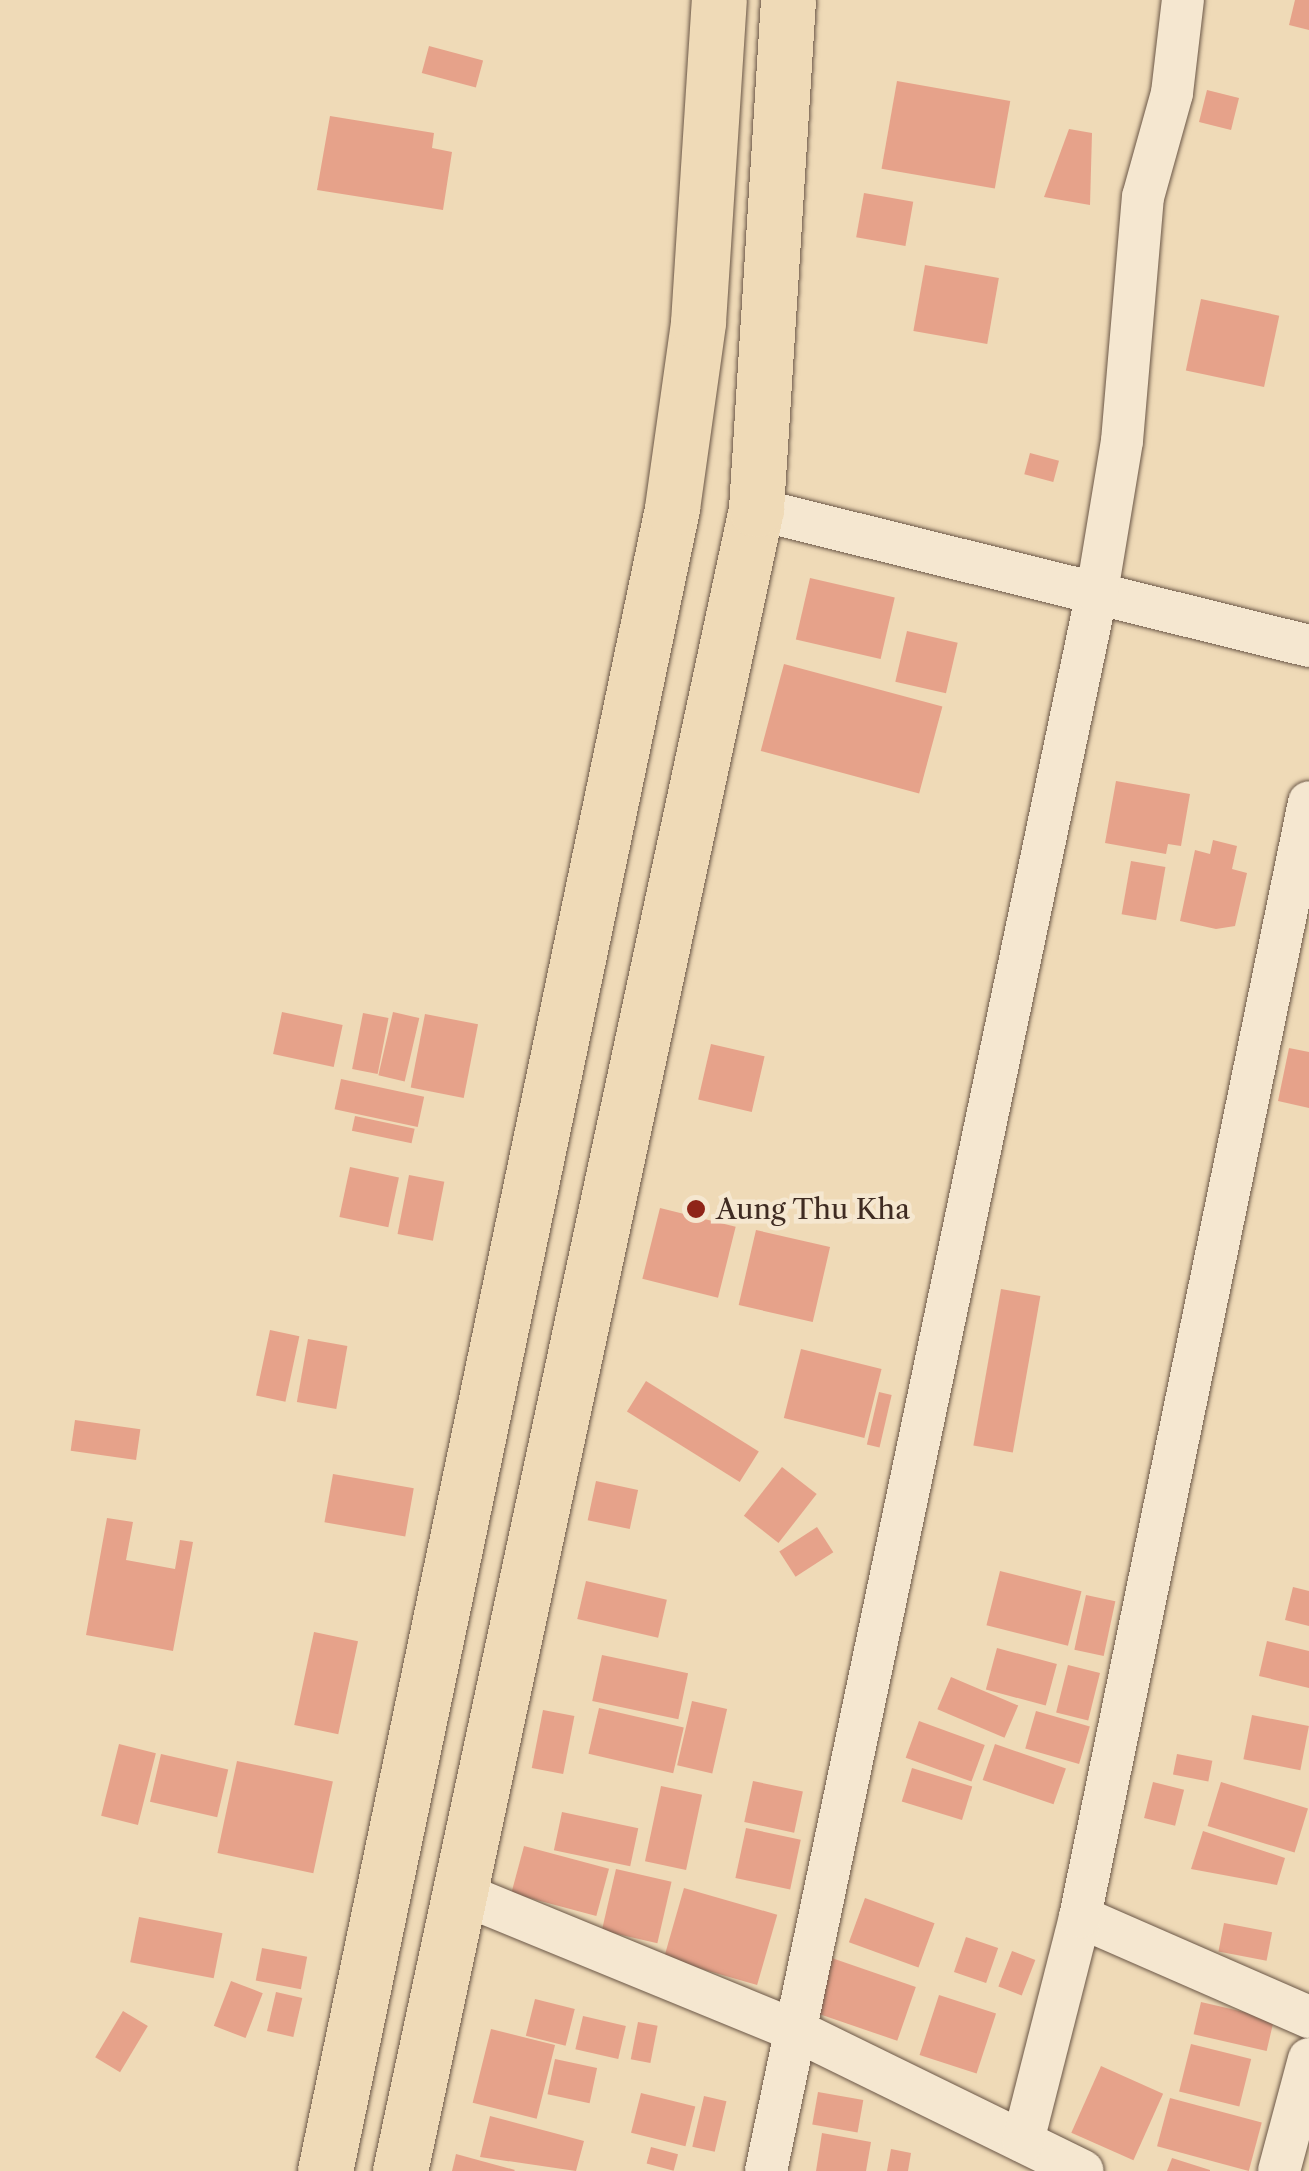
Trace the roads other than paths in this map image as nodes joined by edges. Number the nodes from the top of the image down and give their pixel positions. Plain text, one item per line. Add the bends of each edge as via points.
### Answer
1 (719, 0) edge
2 (788, 0) edge
3 (1182, 0) edge
4 (756, 510) junction
5 (1097, 592) junction
6 (1309, 646) edge
7 (1309, 802) edge
8 (460, 1893) junction
9 (1080, 1917) junction
10 (1309, 2017) edge
11 (797, 2030) junction
12 (1309, 2059) edge
13 (1023, 2141) junction
14 (324, 2171) edge
15 (400, 2171) edge
16 (766, 2171) edge
17 (1083, 2171) edge
18 (1280, 2171) edge

1 - 14 highway via 698,322 672,508
2 - 4 highway
3 - 5 street via 1172,94 1142,197 1122,441
4 - 5 street
4 - 8 highway
5 - 6 street
5 - 11 street
7 - 9 street
8 - 11 street
8 - 15 highway
9 - 10 street
9 - 13 street
11 - 13 street
11 - 16 street
12 - 18 street
13 - 17 street

